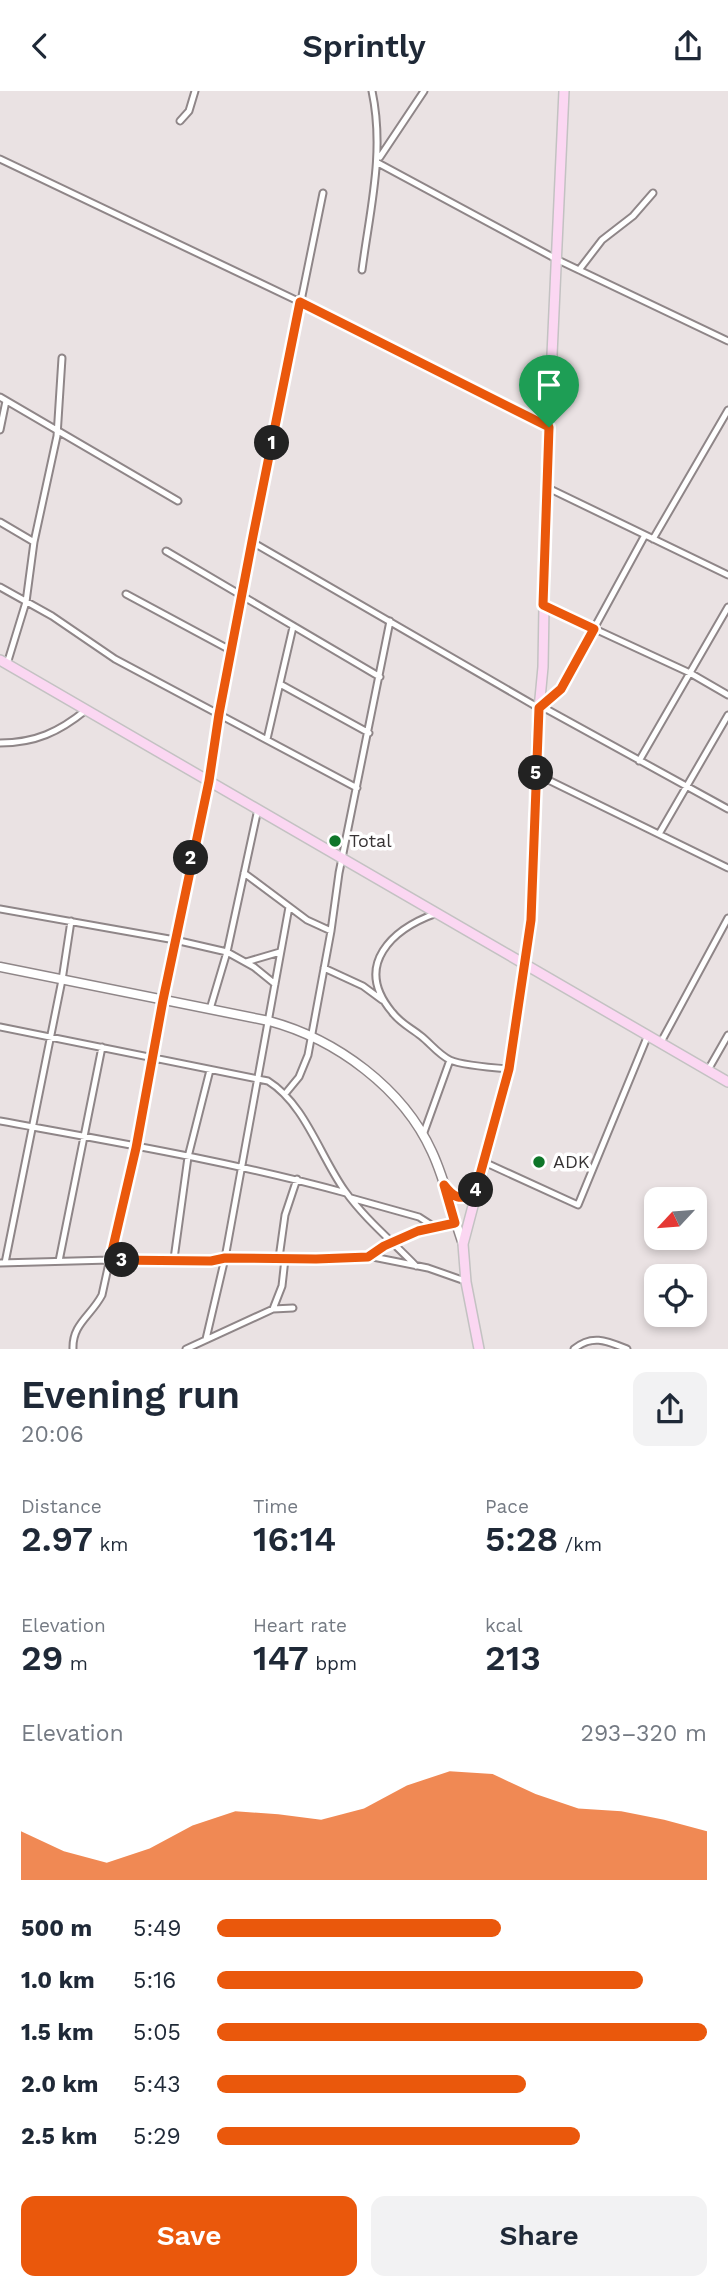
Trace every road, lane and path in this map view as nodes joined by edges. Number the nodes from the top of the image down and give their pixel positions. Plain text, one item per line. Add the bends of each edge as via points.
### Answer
1 (195, 91) edge
2 (372, 91) edge
3 (424, 91) edge
4 (564, 91) edge
5 (180, 121) dead end
6 (0, 159) edge
7 (378, 161) junction
8 (323, 193) dead end
9 (653, 193) dead end
10 (558, 260) junction
11 (362, 270) dead end
12 (579, 270) junction
13 (300, 302) junction
14 (728, 341) edge
15 (62, 358) dead end
16 (3, 399) edge
17 (728, 410) edge
18 (549, 427) junction
19 (0, 430) edge
20 (57, 431) junction
21 (546, 487) junction
22 (178, 502) dead end
23 (0, 522) edge
24 (645, 535) junction
25 (653, 539) junction
26 (34, 542) junction
27 (252, 542) junction
28 (166, 551) dead end
29 (728, 575) edge
30 (0, 587) edge
31 (9, 592) junction
32 (126, 594) dead end
33 (0, 595) edge
34 (242, 597) junction
35 (26, 602) junction
36 (543, 605) junction
37 (728, 607) edge
38 (390, 621) junction
39 (293, 627) junction
40 (594, 629) junction
41 (232, 651) junction
42 (3, 662) edge
43 (690, 673) junction
44 (380, 677) junction
45 (280, 684) junction
46 (728, 695) edge
47 (539, 708) junction
48 (86, 710) junction
49 (219, 714) junction
50 (728, 715) edge
51 (369, 733) junction
52 (267, 739) junction
53 (0, 743) edge
54 (639, 761) junction
55 (536, 774) junction
56 (209, 781) junction
57 (686, 787) junction
58 (357, 788) junction
59 (258, 809) junction
60 (728, 809) edge
61 (659, 834) junction
62 (343, 858) junction
63 (728, 868) edge
64 (244, 873) junction
65 (289, 907) junction
66 (0, 909) edge
67 (438, 912) junction
68 (728, 918) edge
69 (71, 921) junction
70 (331, 931) junction
71 (175, 940) junction
72 (227, 952) junction
73 (280, 952) junction
74 (246, 962) junction
75 (525, 964) junction
76 (0, 967) edge
77 (324, 968) junction
78 (376, 979) junction
79 (62, 980) junction
80 (275, 983) junction
81 (363, 986) junction
82 (163, 1000) junction
83 (384, 1001) junction
84 (210, 1009) junction
85 (269, 1021) junction
86 (0, 1027) edge
87 (649, 1034) junction
88 (728, 1034) edge
89 (312, 1036) junction
90 (51, 1037) junction
91 (661, 1042) junction
92 (102, 1047) junction
93 (154, 1057) junction
94 (450, 1060) junction
95 (509, 1069) junction
96 (210, 1070) junction
97 (708, 1070) junction
98 (260, 1078) junction
99 (728, 1081) edge
100 (285, 1094) junction
101 (0, 1121) edge
102 (33, 1127) junction
103 (85, 1135) junction
104 (423, 1135) junction
105 (136, 1148) junction
106 (188, 1157) junction
107 (484, 1163) junction
108 (240, 1168) junction
109 (297, 1179) junction
110 (444, 1185) junction
111 (475, 1193) junction
112 (349, 1195) junction
113 (455, 1223) junction
114 (437, 1229) junction
115 (393, 1242) junction
116 (463, 1244) junction
117 (368, 1257) junction
118 (225, 1258) junction
119 (282, 1258) junction
120 (173, 1259) junction
121 (110, 1260) junction
122 (59, 1261) junction
123 (3, 1263) edge
124 (416, 1266) junction
125 (466, 1282) junction
126 (293, 1308) dead end
127 (273, 1309) junction
128 (206, 1339) junction
129 (73, 1349) edge
130 (186, 1349) edge
131 (480, 1349) edge
132 (574, 1349) edge
133 (627, 1349) edge

1 - 5 street
2 - 7 street
3 - 7 street
4 - 10 main road
6 - 13 street
7 - 10 street
7 - 11 street
8 - 13 street
9 - 12 street via 634,216 601,240
10 - 12 street
10 - 18 main road
12 - 14 street
13 - 18 street
13 - 27 street
15 - 20 street
16 - 19 street
16 - 20 street
17 - 25 street
18 - 21 main road
20 - 22 street
20 - 26 street
21 - 24 street
21 - 36 main road
23 - 26 street
24 - 25 street
24 - 40 street
25 - 29 street
26 - 35 street
27 - 34 street
27 - 38 street
28 - 34 street
30 - 31 street
31 - 33 street
31 - 35 street
32 - 41 street
34 - 39 street
34 - 41 street
35 - 42 street
35 - 49 street via 115,659
36 - 40 street
36 - 47 main road
37 - 43 street
38 - 44 street
38 - 47 street
39 - 44 street
39 - 45 street
40 - 43 street
40 - 47 street via 561,689
41 - 49 street
42 - 48 main road
43 - 46 street
43 - 54 street
44 - 51 street
45 - 51 street
45 - 52 street
47 - 54 street
47 - 55 main road
48 - 53 street via 66,727 24,743
48 - 56 main road
49 - 52 street
49 - 56 street
50 - 57 street
51 - 58 street
52 - 58 street
54 - 57 street
55 - 61 street
55 - 75 main road
56 - 59 main road
56 - 71 street
57 - 60 street
57 - 61 street
58 - 62 street
59 - 62 main road
59 - 64 street
61 - 63 street
62 - 67 main road
62 - 70 street
64 - 65 street
64 - 72 street
65 - 70 street
65 - 73 street
66 - 69 street
67 - 75 main road
67 - 78 street via 387,942
68 - 91 street
69 - 71 street
69 - 79 street
70 - 77 street
71 - 72 street
71 - 82 street
72 - 74 street
72 - 84 street
73 - 74 street
73 - 80 street
74 - 80 street
75 - 87 main road
75 - 95 main road
76 - 79 main road
77 - 81 street
77 - 89 street
78 - 81 street
78 - 83 street
79 - 82 main road
79 - 90 street
80 - 85 street
81 - 83 street
82 - 84 main road
82 - 93 street
83 - 94 street via 398,1019
84 - 85 main road
85 - 89 main road
85 - 98 street
86 - 90 street
87 - 91 main road
87 - 107 street via 578,1205
88 - 97 street
89 - 100 street via 303,1070
89 - 104 main road via 357,1063 400,1104
90 - 92 street
90 - 102 street
91 - 97 main road
92 - 93 street
92 - 103 street
93 - 96 street
93 - 105 street
94 - 95 street
94 - 104 street
95 - 107 main road
96 - 98 street
96 - 106 street
97 - 99 main road
98 - 100 street
98 - 108 street
100 - 112 street
101 - 102 street
102 - 103 street
102 - 123 street
103 - 105 street
103 - 122 street
104 - 110 main road
105 - 106 street
105 - 121 street
106 - 108 street
106 - 120 street
107 - 111 main road
108 - 109 street
108 - 118 street
109 - 112 street
109 - 119 street via 285,1215
110 - 111 main road via 457,1198
110 - 113 main road
111 - 116 main road
112 - 114 street via 419,1217
112 - 115 street
113 - 114 street
113 - 116 main road
114 - 115 street
115 - 117 street
115 - 124 street
116 - 125 main road
117 - 119 street
117 - 124 street
118 - 119 street
118 - 120 street
118 - 128 street
119 - 127 street via 282,1286
120 - 121 street
121 - 122 street
121 - 129 street via 103,1295 75,1330
122 - 123 street
124 - 125 street
125 - 131 main road
126 - 127 street
127 - 128 street
128 - 130 street
132 - 133 street via 594,1339

